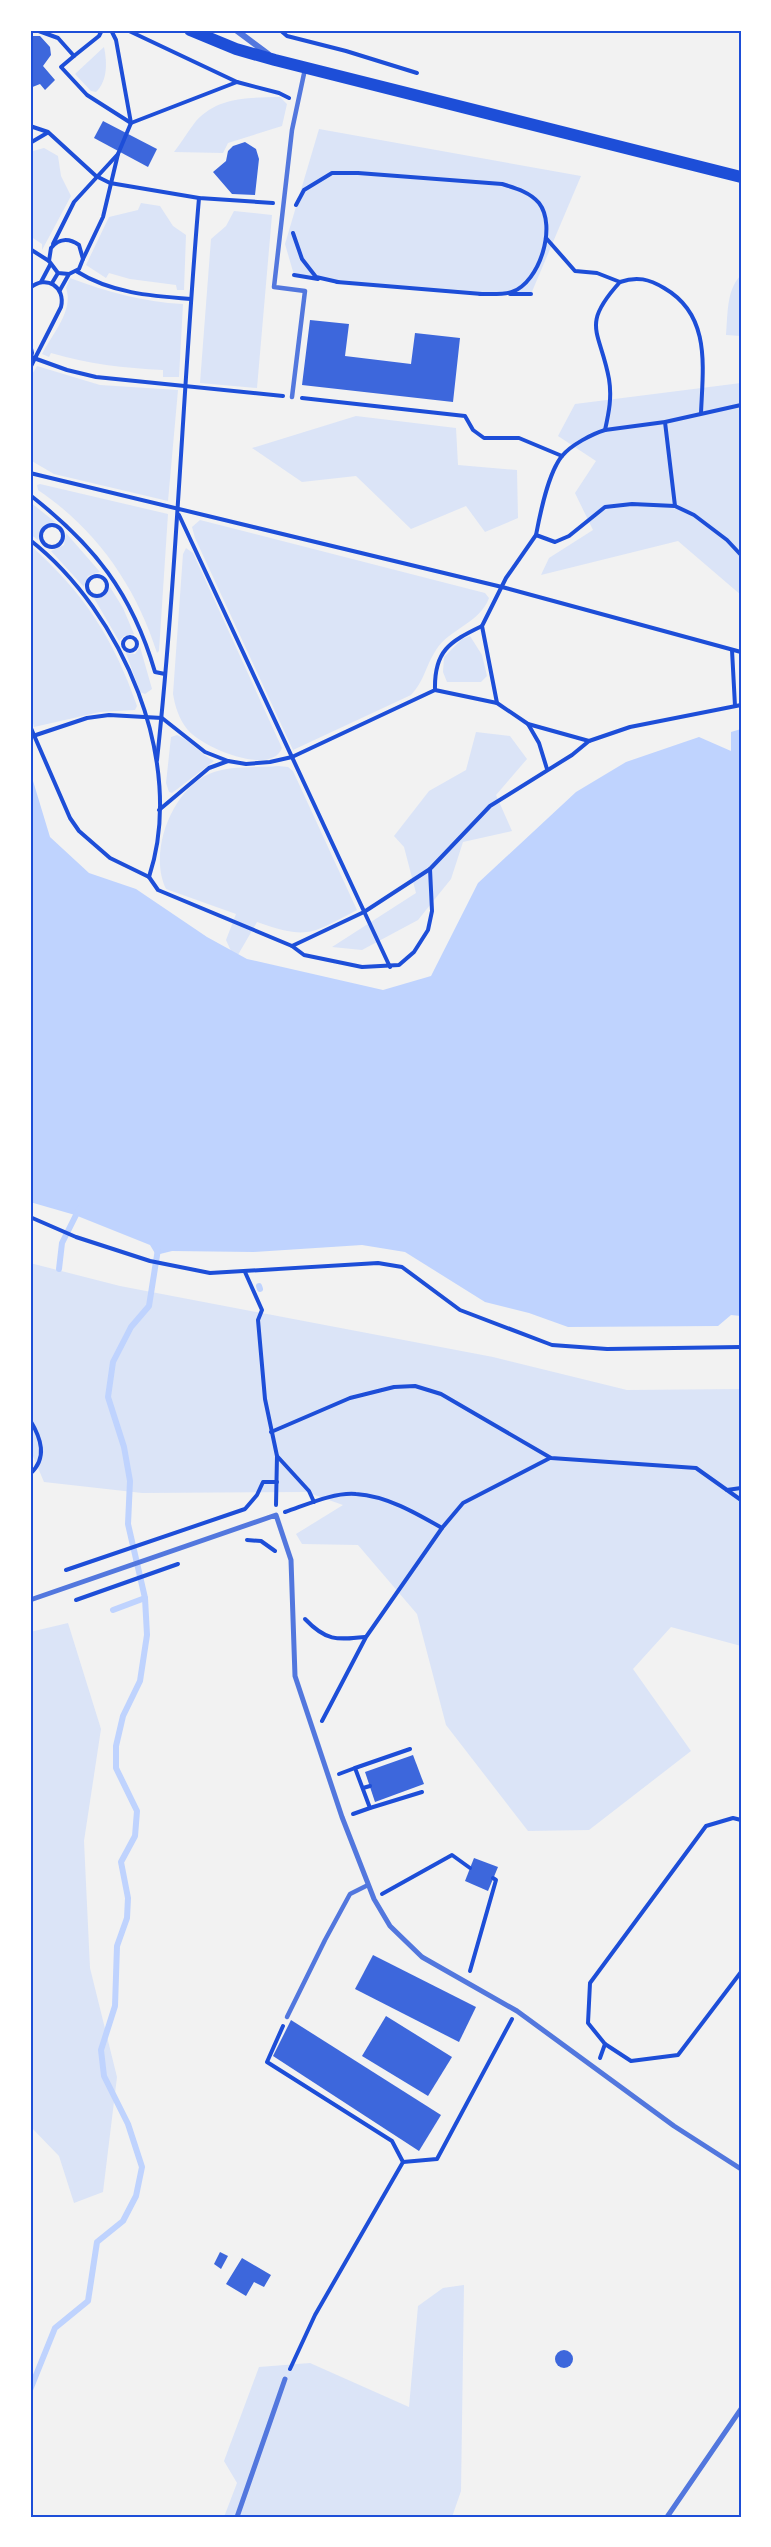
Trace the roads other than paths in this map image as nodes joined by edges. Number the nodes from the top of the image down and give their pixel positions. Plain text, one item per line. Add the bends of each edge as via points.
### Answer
1 (190, 30) edge
2 (236, 30) edge
3 (275, 60) junction
4 (305, 67) junction
5 (741, 177) edge
6 (292, 397) road end
7 (30, 1600) edge
8 (368, 1885) junction
9 (287, 2017) road end
10 (741, 2169) edge
11 (285, 2379) road end
12 (741, 2409) edge
13 (237, 2517) edge
14 (667, 2517) edge

1 - 3 main road
2 - 3 street
3 - 4 main road
4 - 5 main road
4 - 6 lane via 292,130 274,287 305,291
7 - 8 street via 276,1515 289,1549 295,1676
8 - 9 lane via 350,1894
8 - 10 street via 390,1926 422,1957 516,2011 674,2126
11 - 13 street
12 - 14 street

